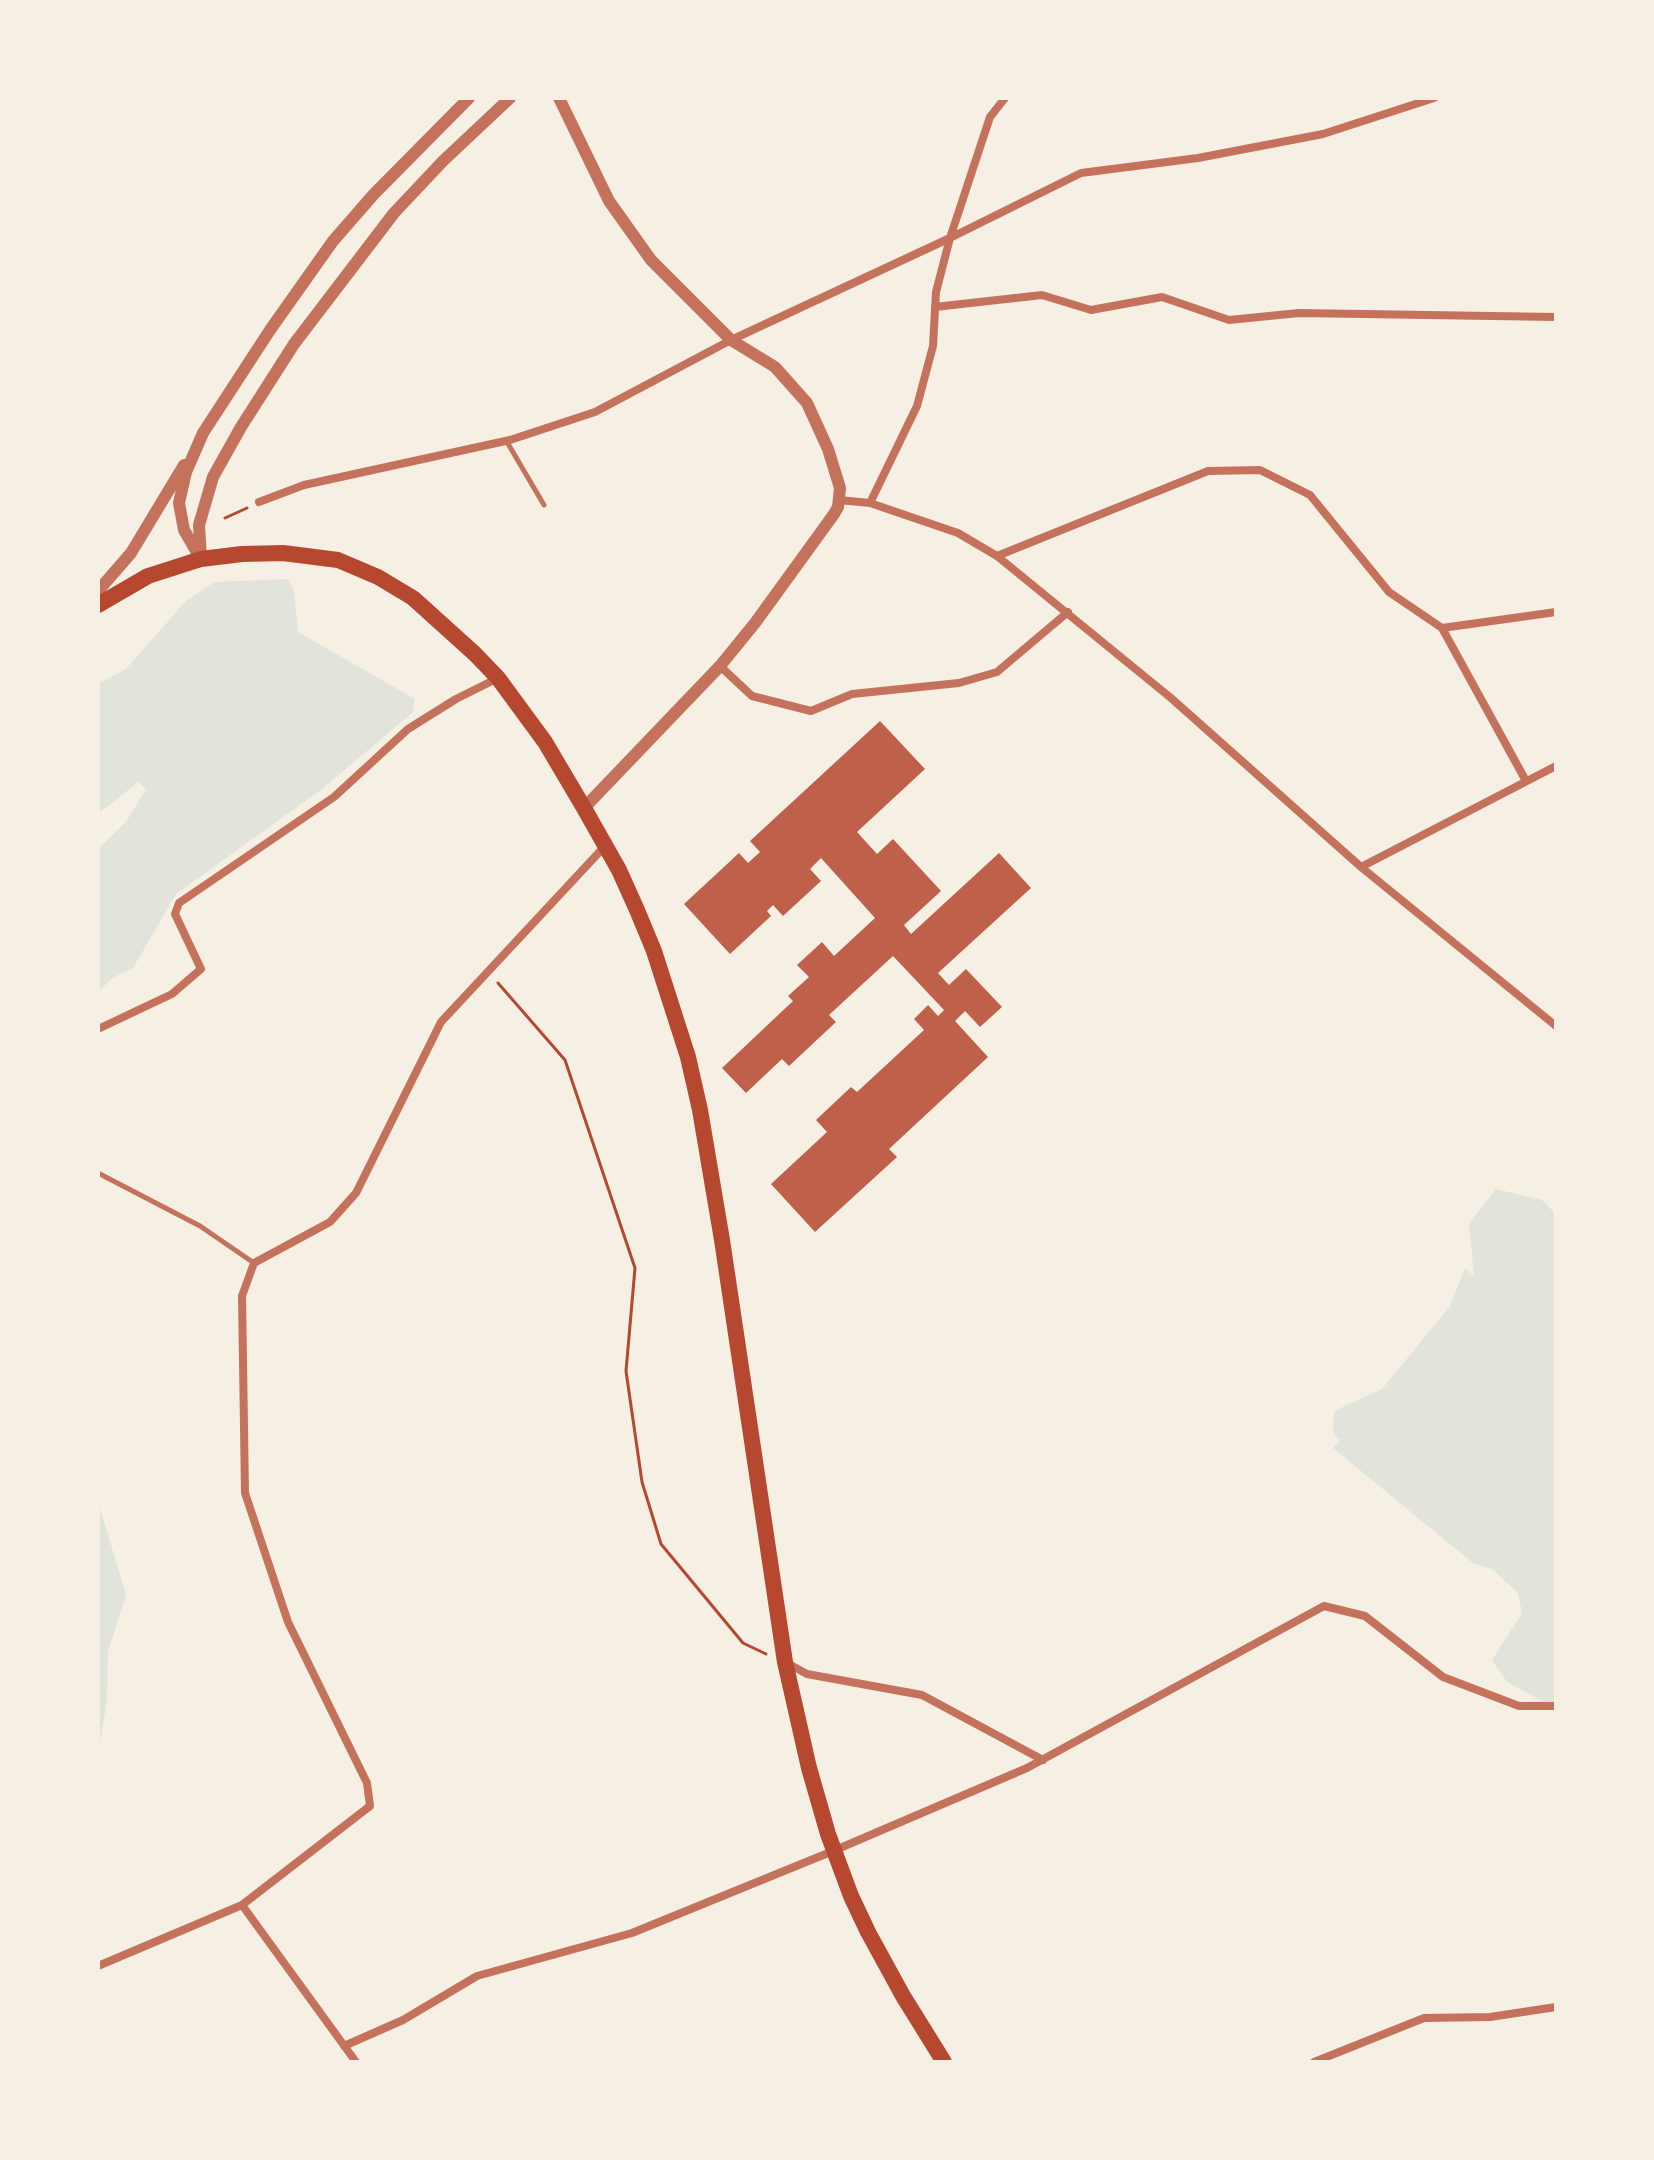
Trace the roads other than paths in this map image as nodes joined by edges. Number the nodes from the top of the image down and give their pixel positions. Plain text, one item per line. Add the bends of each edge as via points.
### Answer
1 (469, 98) edge
2 (510, 98) edge
3 (559, 98) edge
4 (1005, 98) edge
5 (1434, 98) edge
6 (950, 238) junction
7 (935, 307) junction
8 (1556, 317) edge
9 (731, 340) junction
10 (203, 433) junction
11 (506, 441) junction
12 (839, 500) junction
13 (259, 502) road end
14 (870, 503) junction
15 (544, 505) dead end
16 (997, 556) junction
17 (201, 559) junction
18 (98, 591) edge
19 (98, 605) edge
20 (1068, 612) junction
21 (1556, 612) edge
22 (1442, 628) junction
23 (720, 666) junction
24 (498, 678) junction
25 (1556, 766) edge
26 (1526, 781) junction
27 (584, 808) junction
28 (606, 846) junction
29 (1361, 867) junction
30 (1556, 1026) edge
31 (98, 1029) edge
32 (98, 1173) edge
33 (254, 1263) junction
34 (785, 1662) junction
35 (1556, 1706) edge
36 (1043, 1760) junction
37 (833, 1851) junction
38 (242, 1905) junction
39 (98, 1966) edge
40 (1556, 2007) edge
41 (344, 2046) junction
42 (356, 2062) edge
43 (944, 2062) edge
44 (1314, 2062) edge

1 - 10 street via 333,241
2 - 17 street via 394,213 294,344 213,477 199,525
3 - 9 street via 626,225 651,260
4 - 6 street via 990,117
5 - 6 street via 1323,134 1081,173
6 - 7 street
6 - 9 street
7 - 8 street via 1042,295 1091,310 1162,297 1229,320 1299,313
7 - 14 street via 933,346 917,406
9 - 11 street via 595,412
9 - 12 street via 775,367 807,403 837,473
10 - 17 street via 179,503 184,530
10 - 18 street via 131,553
11 - 13 street via 304,485
11 - 15 lane
12 - 14 street
12 - 23 street via 834,514
14 - 16 street via 958,533
16 - 20 street
16 - 22 street via 1208,471 1260,470 1310,495 1389,592
17 - 19 main road via 148,576
17 - 24 main road via 283,553 338,560 413,598
20 - 23 street via 997,672 959,683 852,694 811,711 752,696
20 - 29 street
21 - 22 street
22 - 26 street
23 - 27 street
24 - 27 main road
24 - 31 street via 408,729 334,797 179,903 175,914 201,969 172,994
25 - 26 street
26 - 29 street
27 - 28 main road
28 - 33 street via 441,1022 356,1193 330,1222
28 - 34 main road via 654,951 700,1110
29 - 30 street
32 - 33 lane via 200,1226
33 - 38 street via 242,1296 245,1493 288,1622 367,1783 370,1806
34 - 36 street via 807,1674 922,1695
34 - 37 main road
35 - 36 street via 1519,1706 1443,1677 1365,1616 1324,1606
36 - 37 street
37 - 41 street via 632,1933 477,1976 403,2020
37 - 43 main road via 868,1932
38 - 39 street
38 - 41 street
40 - 44 street via 1490,2017 1424,2018
41 - 42 street

